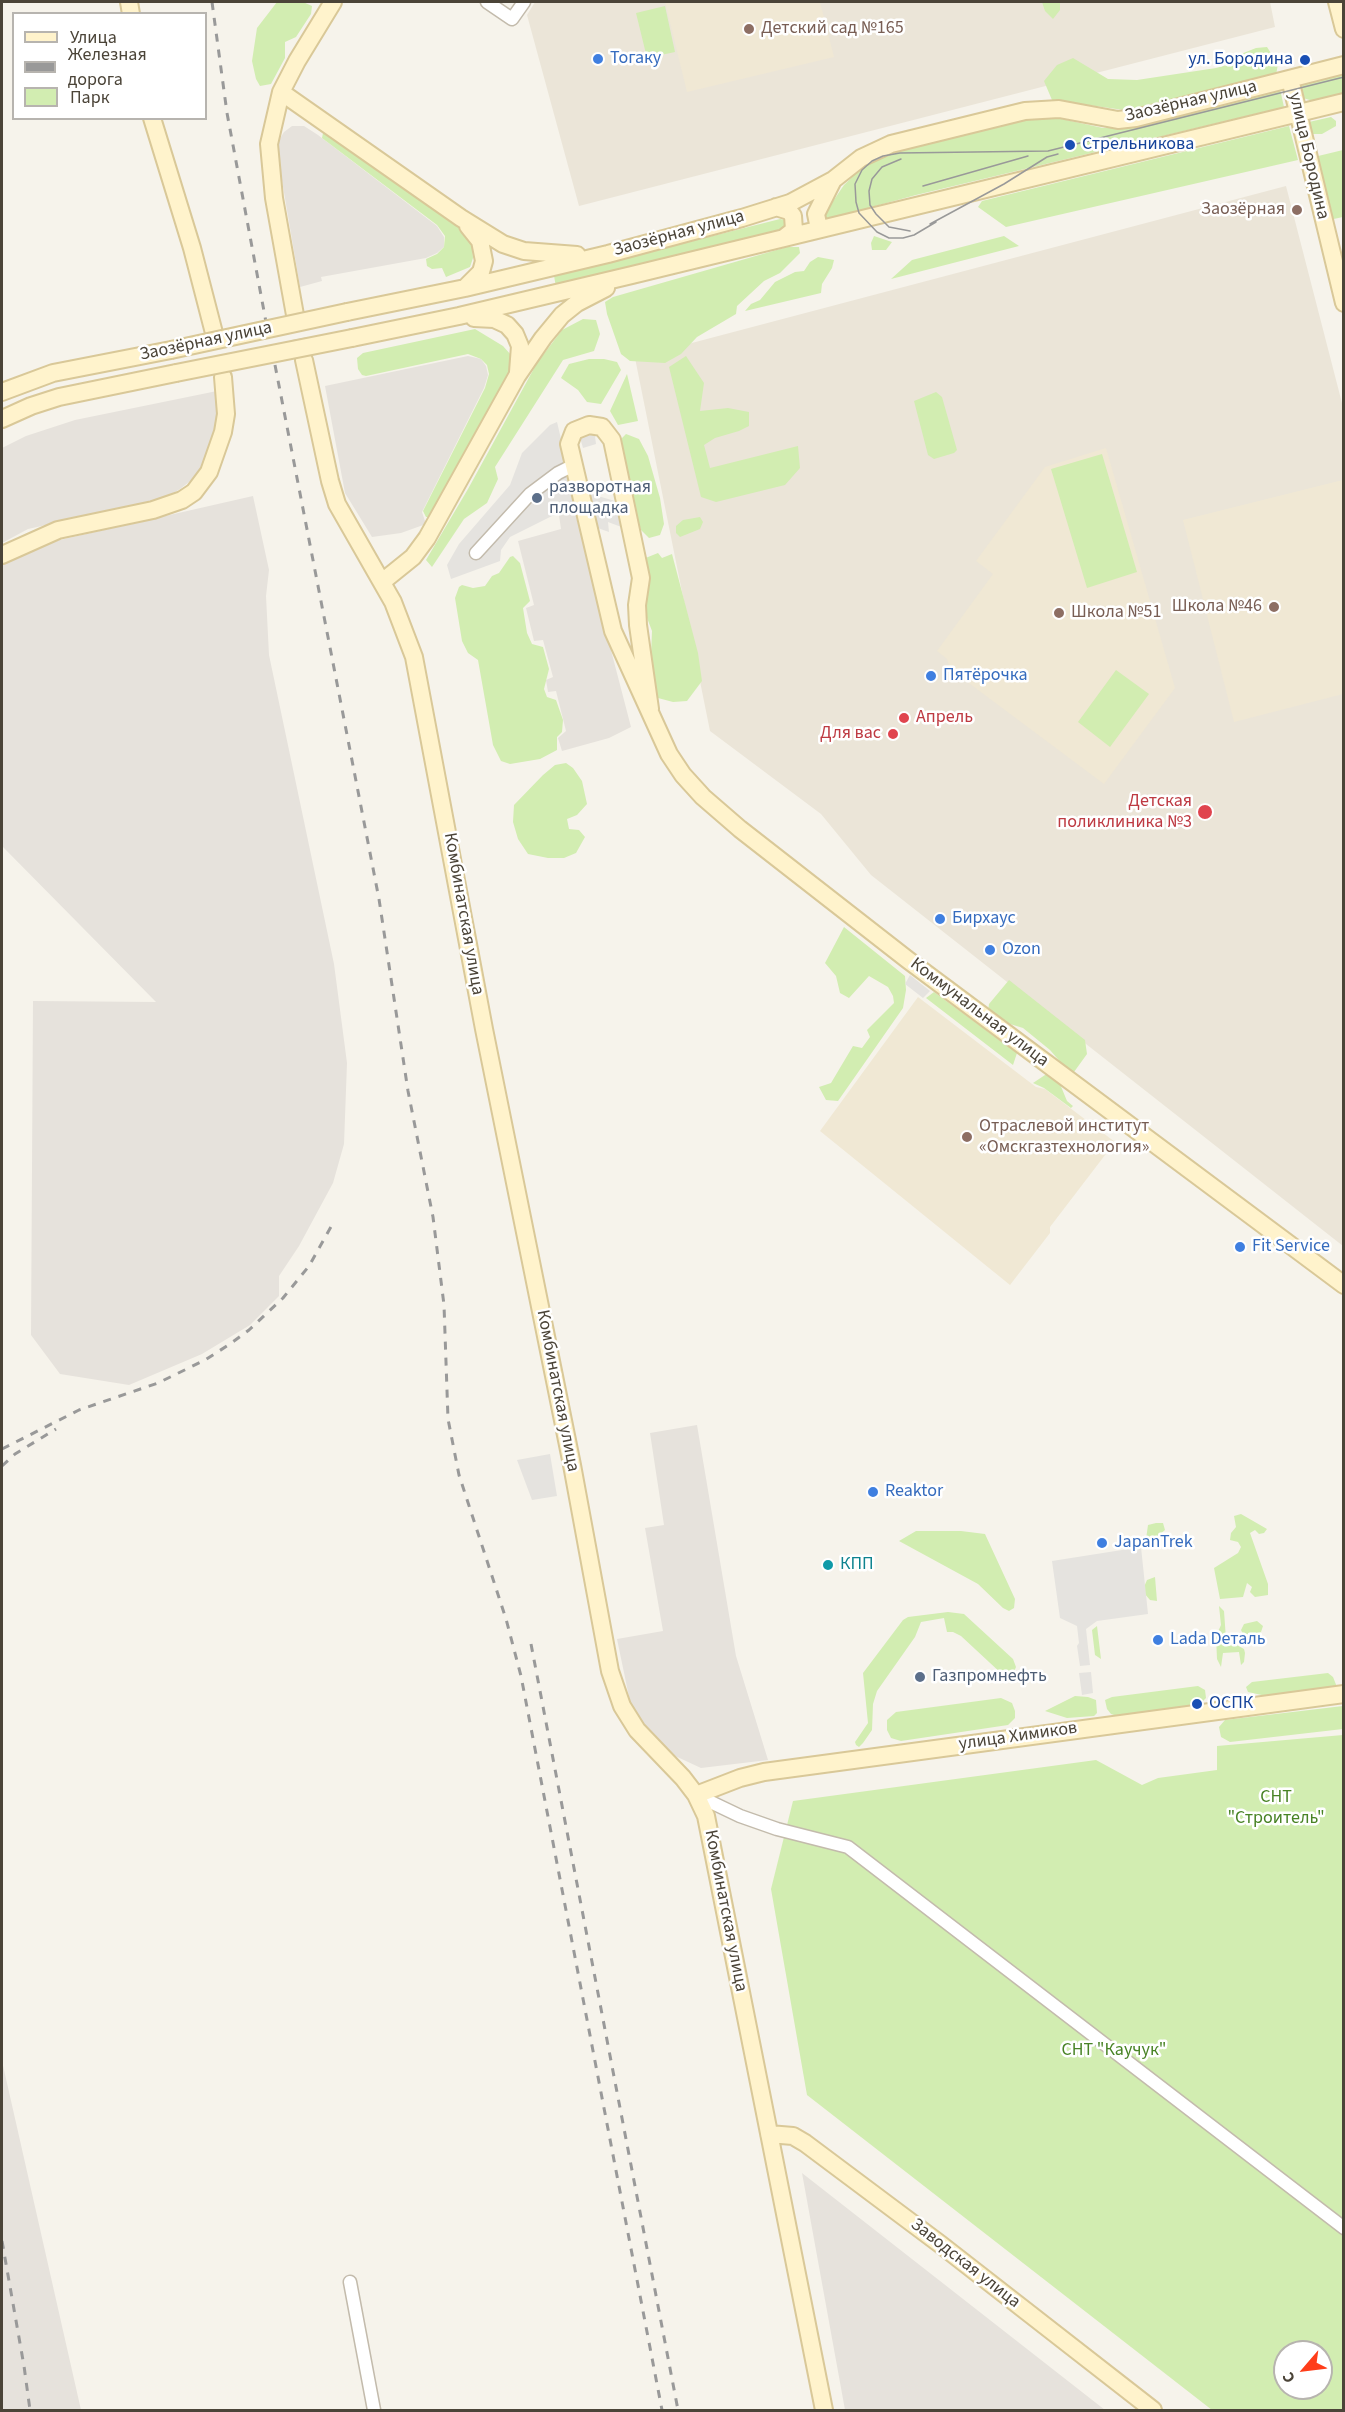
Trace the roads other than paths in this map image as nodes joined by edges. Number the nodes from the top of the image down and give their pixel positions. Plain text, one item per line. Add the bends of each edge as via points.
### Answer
1 (333, 2) edge
2 (487, 2) edge
3 (524, 2) edge
4 (1337, 2) edge
5 (1344, 29) edge
6 (1344, 65) edge
7 (1290, 79) junction
8 (282, 92) junction
9 (1344, 102) edge
10 (1298, 114) junction
11 (153, 120) edge
12 (832, 180) junction
13 (776, 207) junction
14 (461, 218) junction
15 (819, 229) junction
16 (785, 237) junction
17 (608, 254) junction
18 (632, 275) junction
19 (465, 288) junction
20 (1344, 303) edge
21 (295, 315) tunnel mouth
22 (459, 316) junction
23 (214, 333) dead end
24 (304, 360) tunnel mouth
25 (517, 376) junction
26 (223, 377) dead end
27 (2, 392) edge
28 (2, 419) edge
29 (574, 465) junction
30 (476, 553) dead end
31 (2, 555) edge
32 (382, 582) junction
33 (650, 709) junction
34 (1344, 1285) edge
35 (1344, 1694) edge
36 (696, 1795) junction
37 (769, 2134) junction
38 (1344, 2228) edge
39 (350, 2282) dead end
40 (374, 2410) edge
41 (824, 2410) edge
42 (1153, 2410) edge

1 - 8 main road
2 - 3 street via 512,19
4 - 5 main road
6 - 7 main road, Заозёрная улица
7 - 10 main road, улица Бородина
7 - 12 main road, Заозёрная улица via 1136,118 1118,120 1059,109 1025,111 891,144 861,158
8 - 14 main road
8 - 21 main road via 272,124 269,160
9 - 10 main road, Заозёрная улица
10 - 15 main road, Заозёрная улица
10 - 20 main road, улица Бородина
11 - 23 main road
12 - 13 main road, Заозёрная улица
12 - 15 main road via 816,214
13 - 16 main road via 793,216 794,230
13 - 17 main road, Заозёрная улица
14 - 17 main road via 524,251
14 - 19 main road via 480,241 484,261 481,272
15 - 16 main road, Заозёрная улица
16 - 18 main road, Заозёрная улица
17 - 19 main road, Заозёрная улица
18 - 22 main road, Заозёрная улица
18 - 25 main road via 562,315
19 - 27 main road, Заозёрная улица, bridge via 52,373
22 - 25 main road via 494,319 507,325 520,346
22 - 28 main road, Заозёрная улица, bridge via 59,398
24 - 32 main road, Комбинатская улица via 337,504
25 - 32 main road via 427,538 412,557
26 - 31 main road via 223,432 209,472 194,492 153,510 58,530
29 - 30 street via 530,494
29 - 33 main road, Коммунальная улица via 613,631
29 - 33 main road, Коммунальная улица via 569,444 574,431 589,425 602,427 612,440 641,578 638,615
32 - 36 main road, Комбинатская улица via 405,629 416,666 615,1690 636,1730
33 - 34 main road, Коммунальная улица via 669,754 683,775 740,829 1122,1122
35 - 36 main road, улица Химиков via 764,1773
36 - 37 main road, Комбинатская улица via 711,1837
36 - 38 street via 777,1829 848,1847
37 - 41 main road, Комбинатская улица
37 - 42 main road, Заводская улица via 793,2136 805,2143
39 - 40 street

